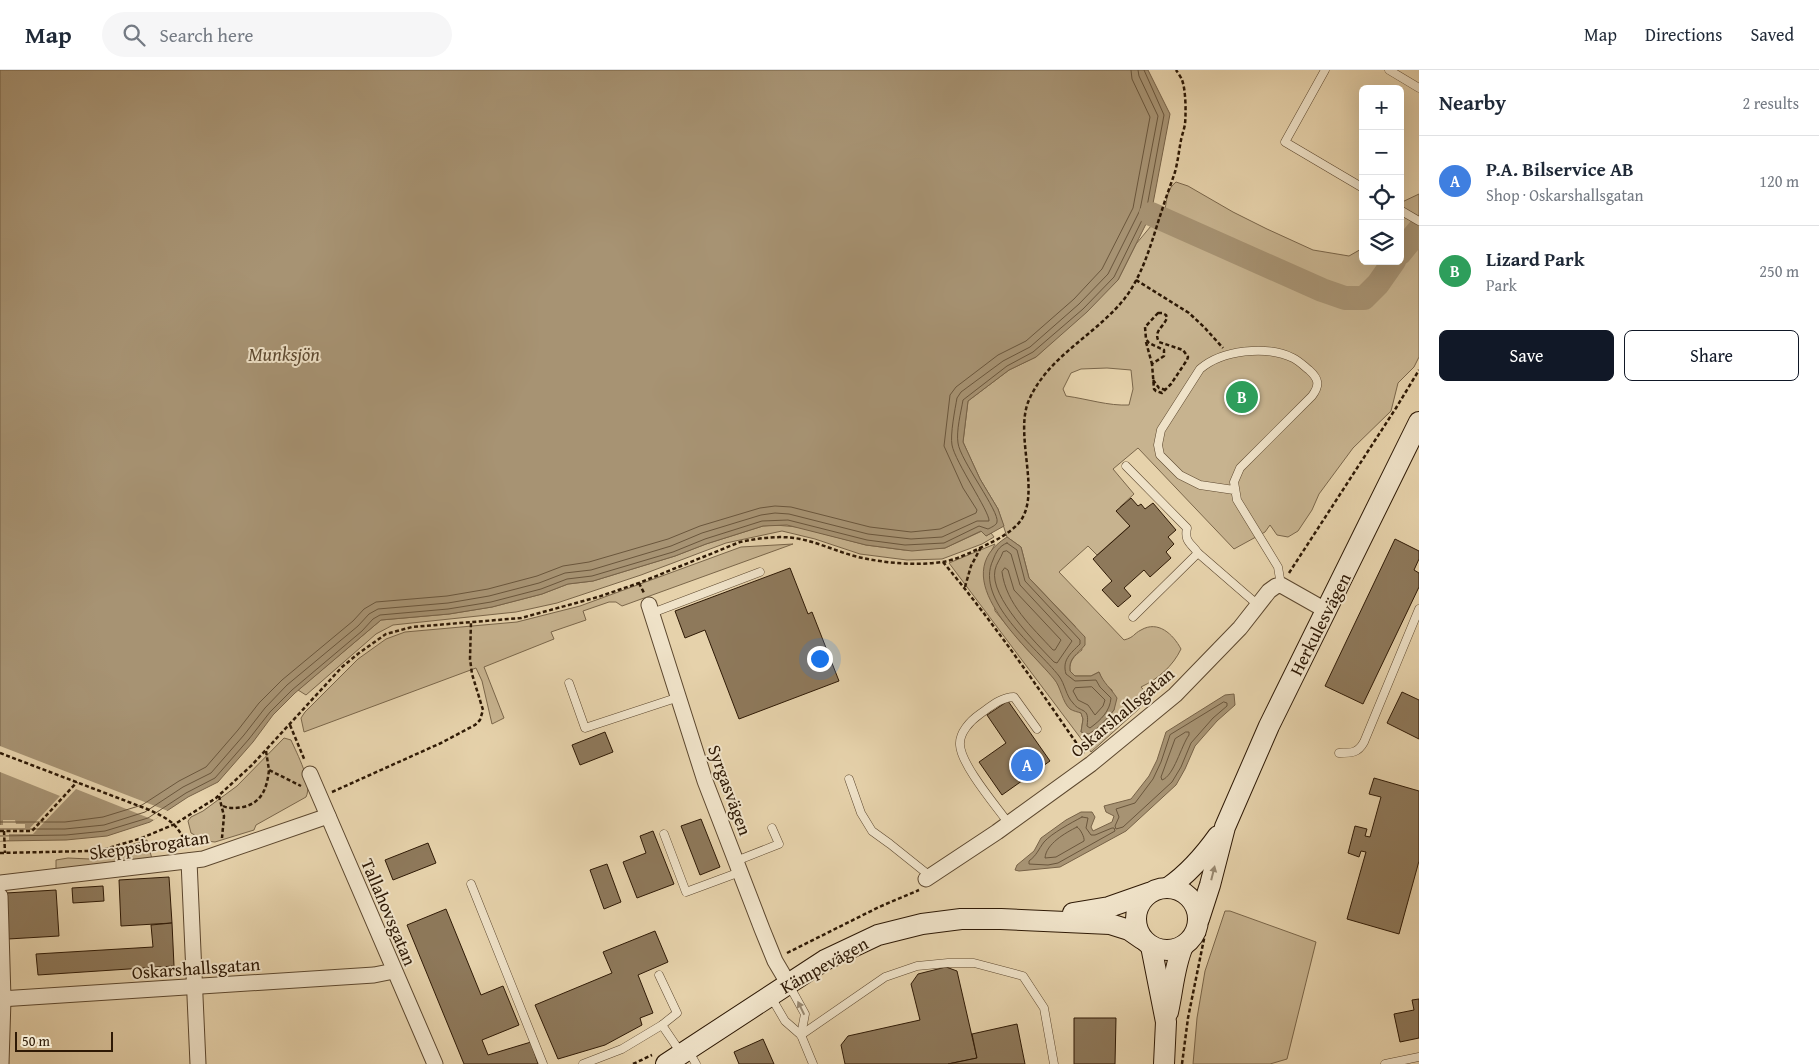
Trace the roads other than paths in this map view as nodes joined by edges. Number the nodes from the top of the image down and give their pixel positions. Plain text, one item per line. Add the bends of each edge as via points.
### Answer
1 (1325, 70) edge
2 (1389, 70) edge
3 (1419, 88) edge
4 (1359, 186) edge
5 (1404, 212) edge
6 (1419, 221) edge
7 (1419, 422) edge
8 (1126, 466) dead end
9 (1234, 490) junction
10 (1198, 553) junction
11 (760, 572) dead end
12 (1281, 584) junction
13 (1258, 604) junction
14 (650, 609) joint
15 (1419, 609) edge
16 (1327, 611) junction
17 (1133, 617) dead end
18 (569, 682) dead end
19 (678, 697) junction
20 (1037, 729) dead end
21 (1339, 753) dead end
22 (310, 774) road end
23 (849, 779) dead end
24 (328, 816) junction
25 (1009, 824) junction
26 (1224, 827) junction
27 (772, 828) dead end
28 (664, 834) dead end
29 (188, 861) junction
30 (738, 866) junction
31 (928, 878) joint
32 (0, 883) edge
33 (471, 884) dead end
34 (1169, 887) junction
35 (1149, 893) junction
36 (0, 896) edge
37 (1001, 919) junction
38 (1203, 922) junction
39 (1147, 942) junction
40 (1183, 946) junction
41 (394, 971) junction
42 (659, 975) dead end
43 (788, 983) junction
44 (195, 987) junction
45 (770, 995) junction
46 (2, 999) edge
47 (1166, 1022) junction
48 (662, 1024) junction
49 (801, 1035) junction
50 (1419, 1057) edge
51 (683, 1058) edge
52 (1, 1064) edge
53 (198, 1064) edge
54 (435, 1064) edge
55 (543, 1064) edge
56 (583, 1064) edge
57 (813, 1064) edge
58 (1054, 1064) edge
59 (1164, 1064) edge
60 (1385, 1064) edge

1 - 4 lane via 1286,142
2 - 3 lane
5 - 6 lane
7 - 16 main road, Herkulesvägen
8 - 10 lane via 1187,528 1187,541
9 - 9 lane via 1200,485 1180,476 1160,455 1161,430 1207,363 1228,354 1254,351 1295,359 1316,377 1318,389 1240,468
9 - 12 lane via 1278,567
10 - 13 lane
10 - 17 lane
11 - 14 lane
12 - 13 street, Oskarshallsgatan via 1269,591
12 - 16 street
13 - 25 street, Oskarshallsgatan via 1240,628 1175,695 1091,764
14 - 19 street, Syrgasvägen
15 - 21 lane via 1364,742 1353,753
16 - 26 main road, Herkulesvägen via 1269,726
18 - 19 lane via 585,728
19 - 30 street, Syrgasvägen via 705,781
20 - 25 lane via 1014,697 1006,697 973,719 963,732 962,755
22 - 24 street, Tallahovsgatan
23 - 31 lane via 861,813 872,831
24 - 29 street, Skeppsbrogatan via 203,859
24 - 41 street, Tallahovsgatan
25 - 31 street, Oskarshallsgatan
26 - 34 main road, Herkulesvägen via 1202,858
38 -> 26 main road, Herkulesvägen
27 - 30 lane via 779,844
28 - 30 lane via 686,892
29 - 32 street, Skeppsbrogatan
29 - 44 street
30 - 43 street, Syrgasvägen via 775,961
33 - 55 lane
34 - 35 main road
34 - 38 main road via 1178,889 1193,901
35 - 37 main road, Kämpevägen via 1084,913
35 - 39 main road via 1137,909 1135,920 1137,930
36 - 46 street
37 - 39 main road, Kämpevägen via 1110,924 1129,930
37 - 43 main road, Kämpevägen via 961,918 878,935 825,960
38 - 40 main road
39 - 40 main road via 1165,950
39 - 47 main road
40 - 47 main road
41 - 44 street, Oskarshallsgatan
41 - 54 street, Tallahovsgatan
42 - 48 lane via 676,1013
43 - 45 main road, Kämpevägen
49 -> 43 lane via 806,1014
44 - 46 street, Oskarshallsgatan
44 - 53 street
45 - 49 lane via 785,1021
45 - 51 main road, Kämpevägen
46 - 52 street
47 - 59 main road
48 - 51 lane
48 - 56 lane via 622,1049
49 - 57 lane
49 - 58 lane via 885,977 917,966 974,963 1023,976 1044,1008
50 - 60 lane

